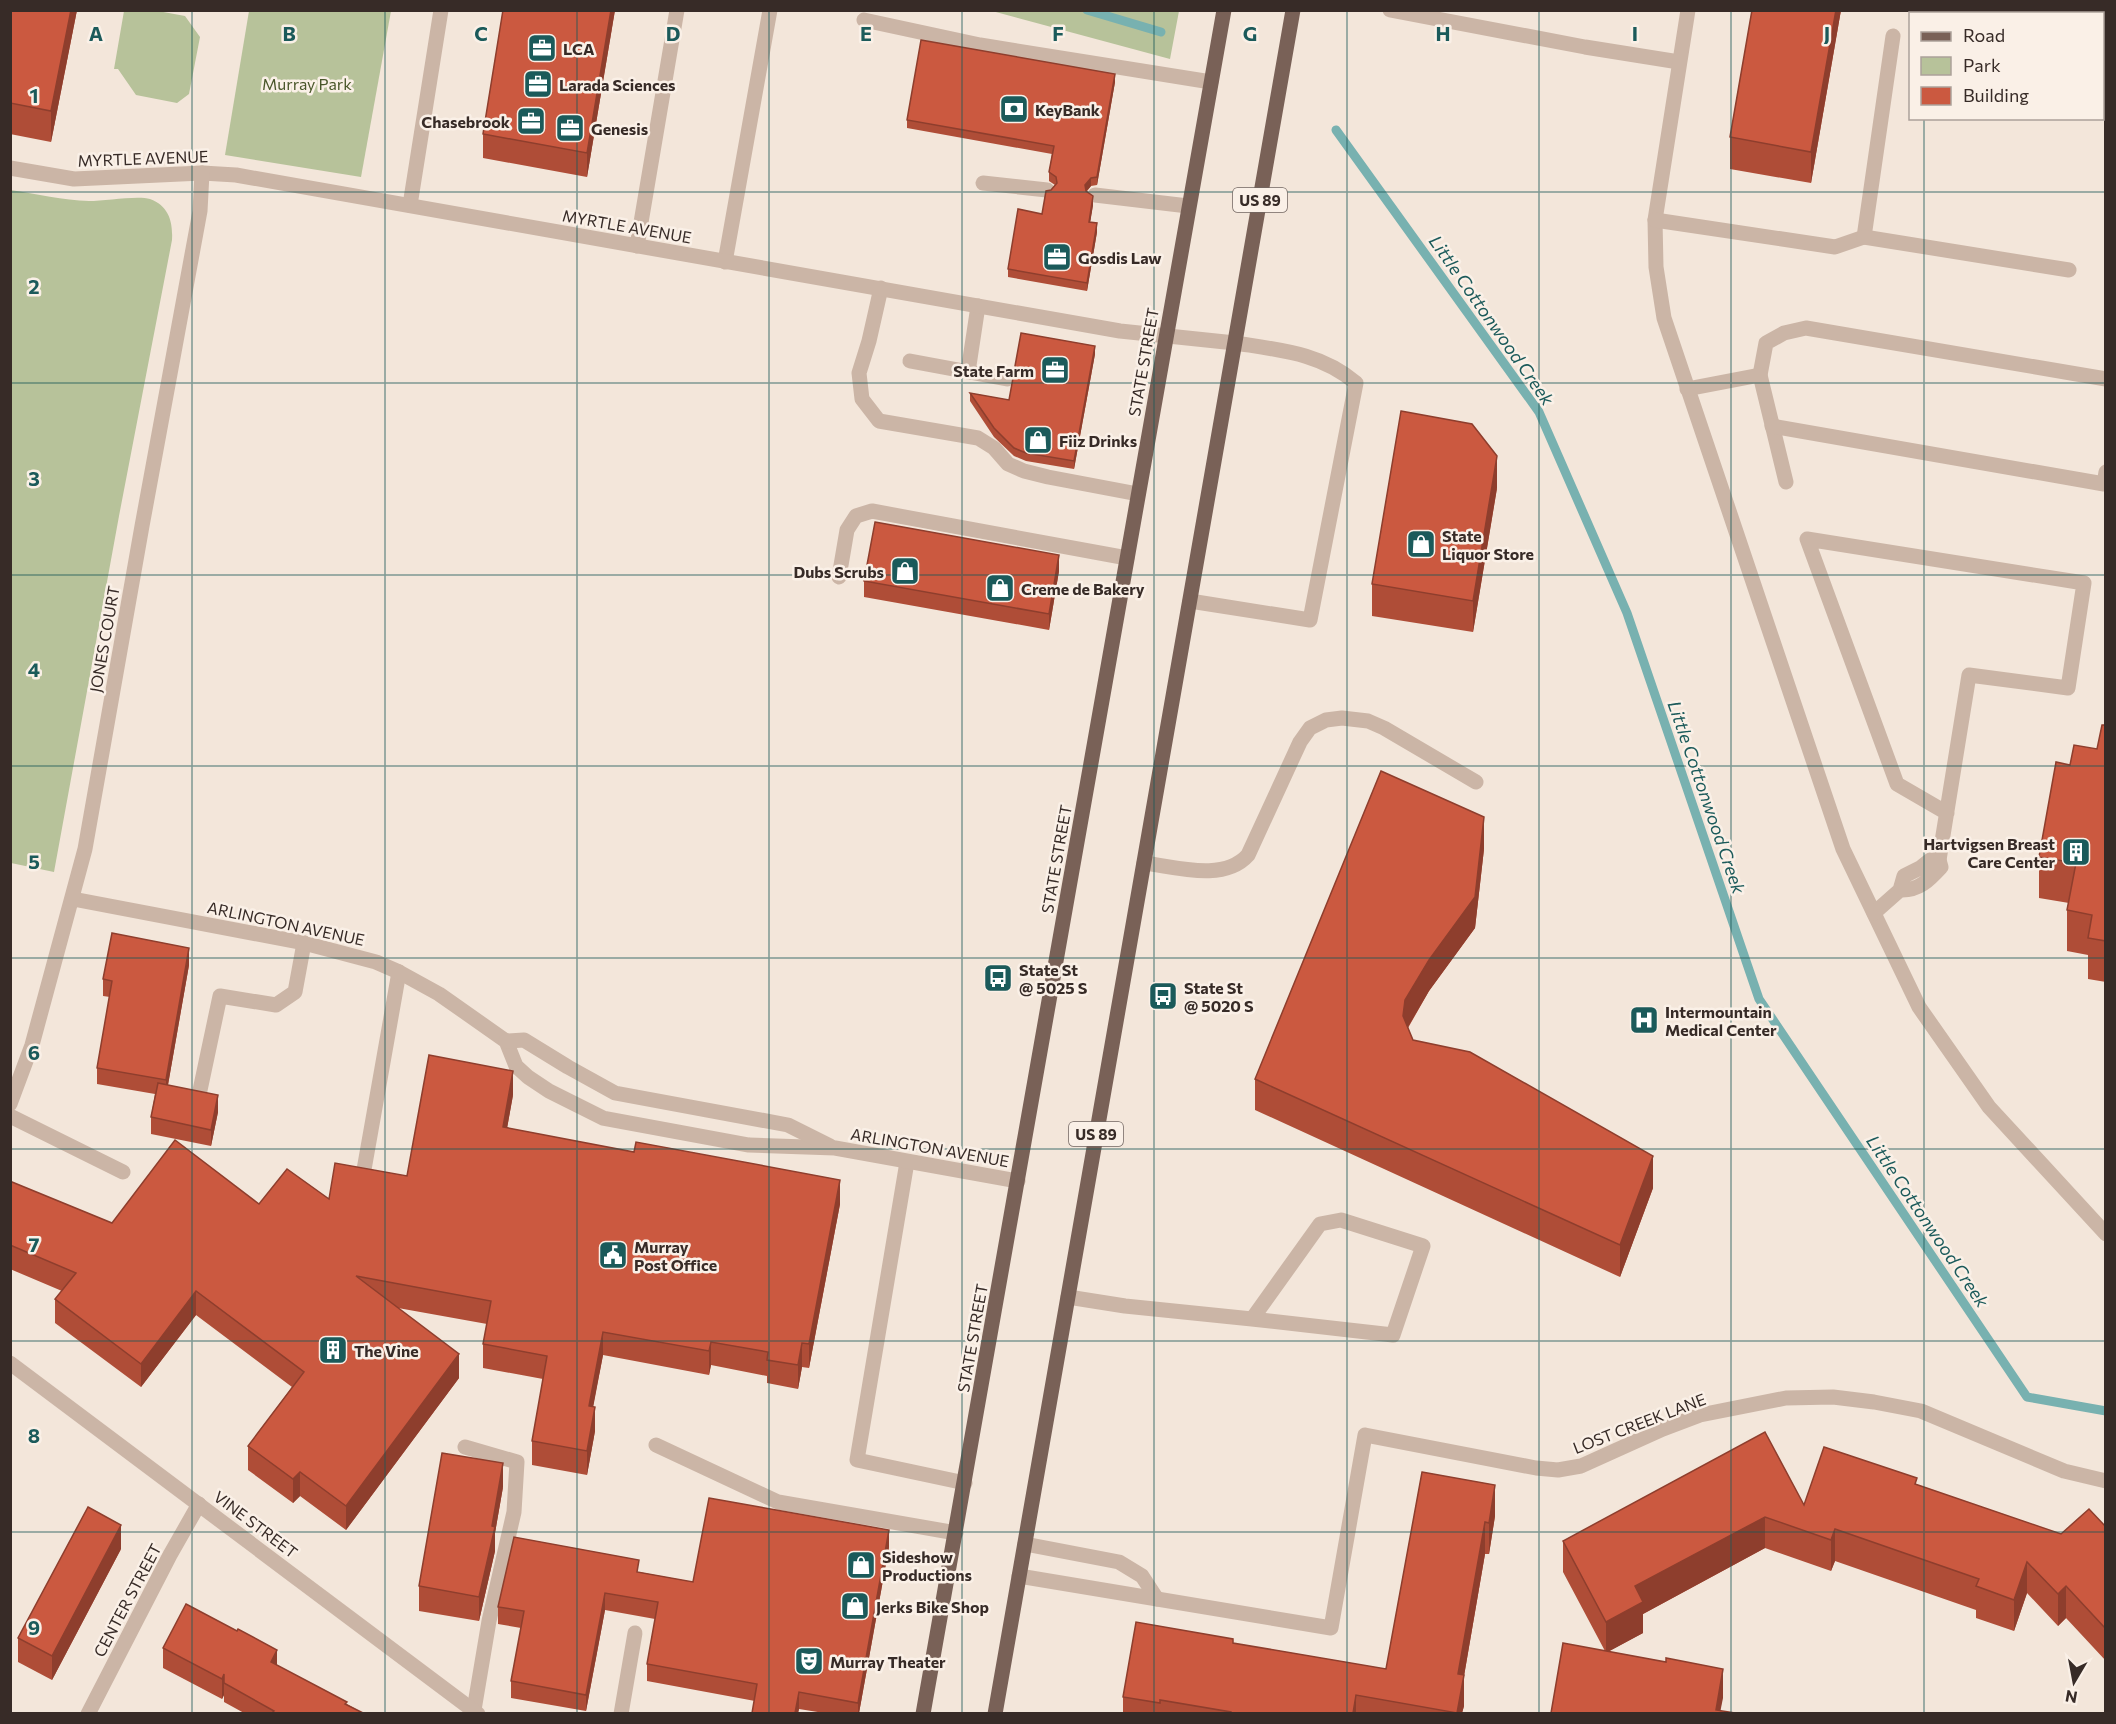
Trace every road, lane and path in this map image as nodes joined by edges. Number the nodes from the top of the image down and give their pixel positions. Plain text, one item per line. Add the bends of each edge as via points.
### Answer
1 (441, 10) edge
2 (677, 10) edge
3 (770, 10) edge
4 (1224, 10) edge
5 (1293, 10) edge
6 (1390, 10) edge
7 (1688, 10) edge
8 (864, 20) dead end
9 (1893, 36) dead end
10 (1679, 62) junction
11 (1211, 82) junction
12 (10, 168) edge
13 (202, 172) junction
14 (983, 183) dead end
15 (1047, 190) edge
16 (1095, 195) edge
17 (410, 206) junction
18 (1188, 206) junction
19 (1654, 220) junction
20 (1864, 237) junction
21 (637, 246) junction
22 (725, 261) junction
23 (2068, 270) dead end
24 (881, 288) junction
25 (978, 306) junction
26 (1167, 336) junction
27 (1235, 343) junction
28 (910, 361) dead end
29 (968, 372) junction
30 (1760, 375) junction
31 (1007, 379) dead end
32 (2106, 379) edge
33 (1688, 389) junction
34 (1772, 426) junction
35 (2106, 472) edge
36 (1786, 482) dead end
37 (1138, 494) junction
38 (1127, 558) junction
39 (839, 577) dead end
40 (1190, 601) junction
41 (1476, 782) dead end
42 (1947, 813) junction
43 (1144, 863) junction
44 (73, 899) junction
45 (1874, 913) junction
46 (304, 943) junction
47 (399, 972) junction
48 (506, 1041) junction
49 (199, 1095) edge
50 (10, 1104) edge
51 (10, 1116) edge
52 (835, 1148) junction
53 (907, 1161) junction
54 (123, 1172) dead end
55 (362, 1181) edge
56 (1018, 1181) junction
57 (2106, 1234) edge
58 (1068, 1297) junction
59 (1252, 1318) junction
60 (10, 1363) edge
61 (656, 1445) dead end
62 (465, 1447) dead end
63 (2106, 1481) edge
64 (965, 1483) junction
65 (199, 1504) junction
66 (956, 1533) junction
67 (1024, 1544) junction
68 (1019, 1576) junction
69 (1156, 1599) junction
70 (635, 1633) dead end
71 (476, 1712) edge
72 (88, 1713) edge
73 (621, 1713) edge
74 (923, 1713) edge
75 (995, 1713) edge

1 - 17 street
2 - 21 street
3 - 22 street
4 - 11 main road, STATE STREET
5 - 27 main road, US 89
6 - 10 street
7 - 10 street
8 - 11 street via 980,45
9 - 20 street
10 - 19 street
11 - 18 main road, STATE STREET
12 - 13 street, MYRTLE AVENUE via 74,178
13 - 17 street, MYRTLE AVENUE
13 - 44 street, JONES COURT via 200,211
14 - 15 street
16 - 18 street
17 - 21 street, MYRTLE AVENUE
18 - 26 main road, STATE STREET
19 - 20 street via 1835,248
19 - 33 street via 1664,318
20 - 23 street
21 - 22 street, MYRTLE AVENUE
22 - 24 street, MYRTLE AVENUE
24 - 25 street, MYRTLE AVENUE
24 - 37 street via 859,373 862,399 879,421 978,438 1008,464 1024,471
25 - 26 street, MYRTLE AVENUE
25 - 29 street
26 - 27 street, MYRTLE AVENUE
26 - 37 main road, STATE STREET
27 - 40 main road, US 89
27 - 40 street, MYRTLE AVENUE via 1292,352 1341,370 1356,383 1310,620
28 - 29 street
29 - 31 street
30 - 32 street via 1766,344 1784,333 1806,328
30 - 33 street
30 - 34 street
33 - 45 street via 1843,849
34 - 35 street via 2104,484
34 - 36 street
37 - 38 main road, STATE STREET
38 - 39 street via 872,511 856,516 847,530
38 - 56 main road, STATE STREET
40 - 43 main road, US 89
41 - 43 street via 1377,724 1352,719 1326,720 1310,728 1300,742 1243,860 1217,870
42 - 42 street via 1969,675 2068,688 2084,583 1808,539 1897,784
42 - 45 street via 1941,867 1927,883 1910,891 1900,890
43 - 58 main road, US 89
44 - 46 street, ARLINGTON AVENUE
44 - 50 street, JONES COURT via 32,1045
45 - 57 street via 1919,1006 1989,1107
46 - 47 street, ARLINGTON AVENUE via 351,954
46 - 49 street via 295,992 276,1005 220,996
47 - 48 street, ARLINGTON AVENUE via 439,994
47 - 55 street
48 - 52 street, ARLINGTON AVENUE via 524,1040 615,1092 788,1125
48 - 52 street, ARLINGTON AVENUE via 516,1066 528,1077 603,1118 749,1145
51 - 54 street
52 - 53 street, ARLINGTON AVENUE
53 - 56 street, ARLINGTON AVENUE
53 - 64 street via 857,1460
56 - 64 main road, STATE STREET
58 - 59 street
58 - 67 main road, US 89
59 - 59 street via 1320,1224 1341,1220 1422,1246 1393,1335
60 - 65 street, VINE STREET
61 - 66 street via 778,1502
62 - 71 street via 516,1462 514,1512 489,1621
63 - 69 street, LOST CREEK LANE via 2064,1471 1921,1411 1833,1397 1786,1398 1700,1415 1581,1466 1558,1470 1365,1435 1330,1628
64 - 66 main road, STATE STREET
65 - 71 street, VINE STREET
65 - 72 street, CENTER STREET
66 - 74 main road, STATE STREET
67 - 68 main road, US 89
67 - 69 street via 1119,1562 1142,1575
68 - 69 street, LOST CREEK LANE
68 - 75 main road, US 89
70 - 73 street

